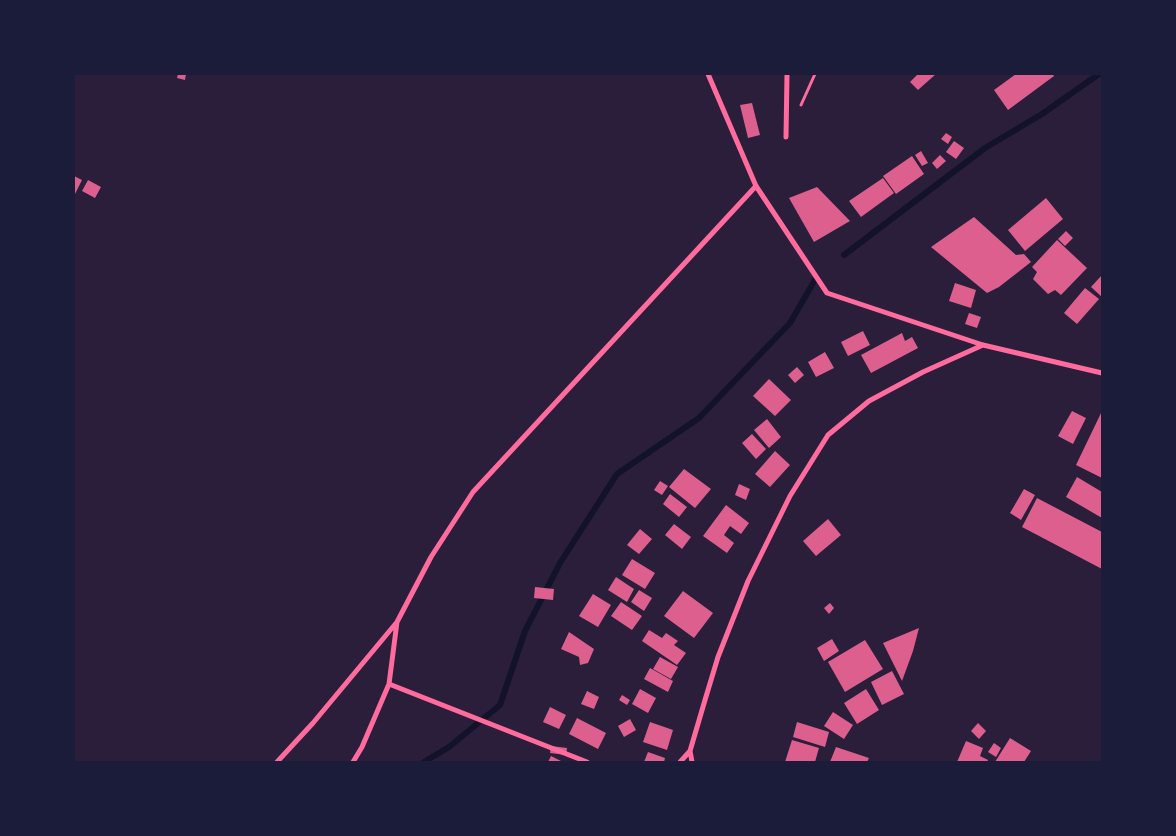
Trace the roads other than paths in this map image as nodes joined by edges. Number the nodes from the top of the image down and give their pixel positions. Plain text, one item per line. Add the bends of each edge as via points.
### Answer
1 (708, 74) edge
2 (787, 74) edge
3 (786, 137) dead end
4 (756, 186) junction
5 (983, 345) junction
6 (1102, 374) edge
7 (397, 622) junction
8 (389, 684) junction
9 (690, 752) junction
10 (277, 762) edge
11 (353, 762) edge
12 (588, 762) edge
13 (680, 762) edge
14 (692, 762) edge

1 - 4 street
2 - 3 street
4 - 5 street via 827,293
4 - 7 street via 472,492 431,557
5 - 6 street
5 - 9 street via 869,401 828,435 790,496 748,580 718,657
7 - 8 street
7 - 10 street
8 - 11 street
8 - 12 street
9 - 13 street
9 - 14 street

